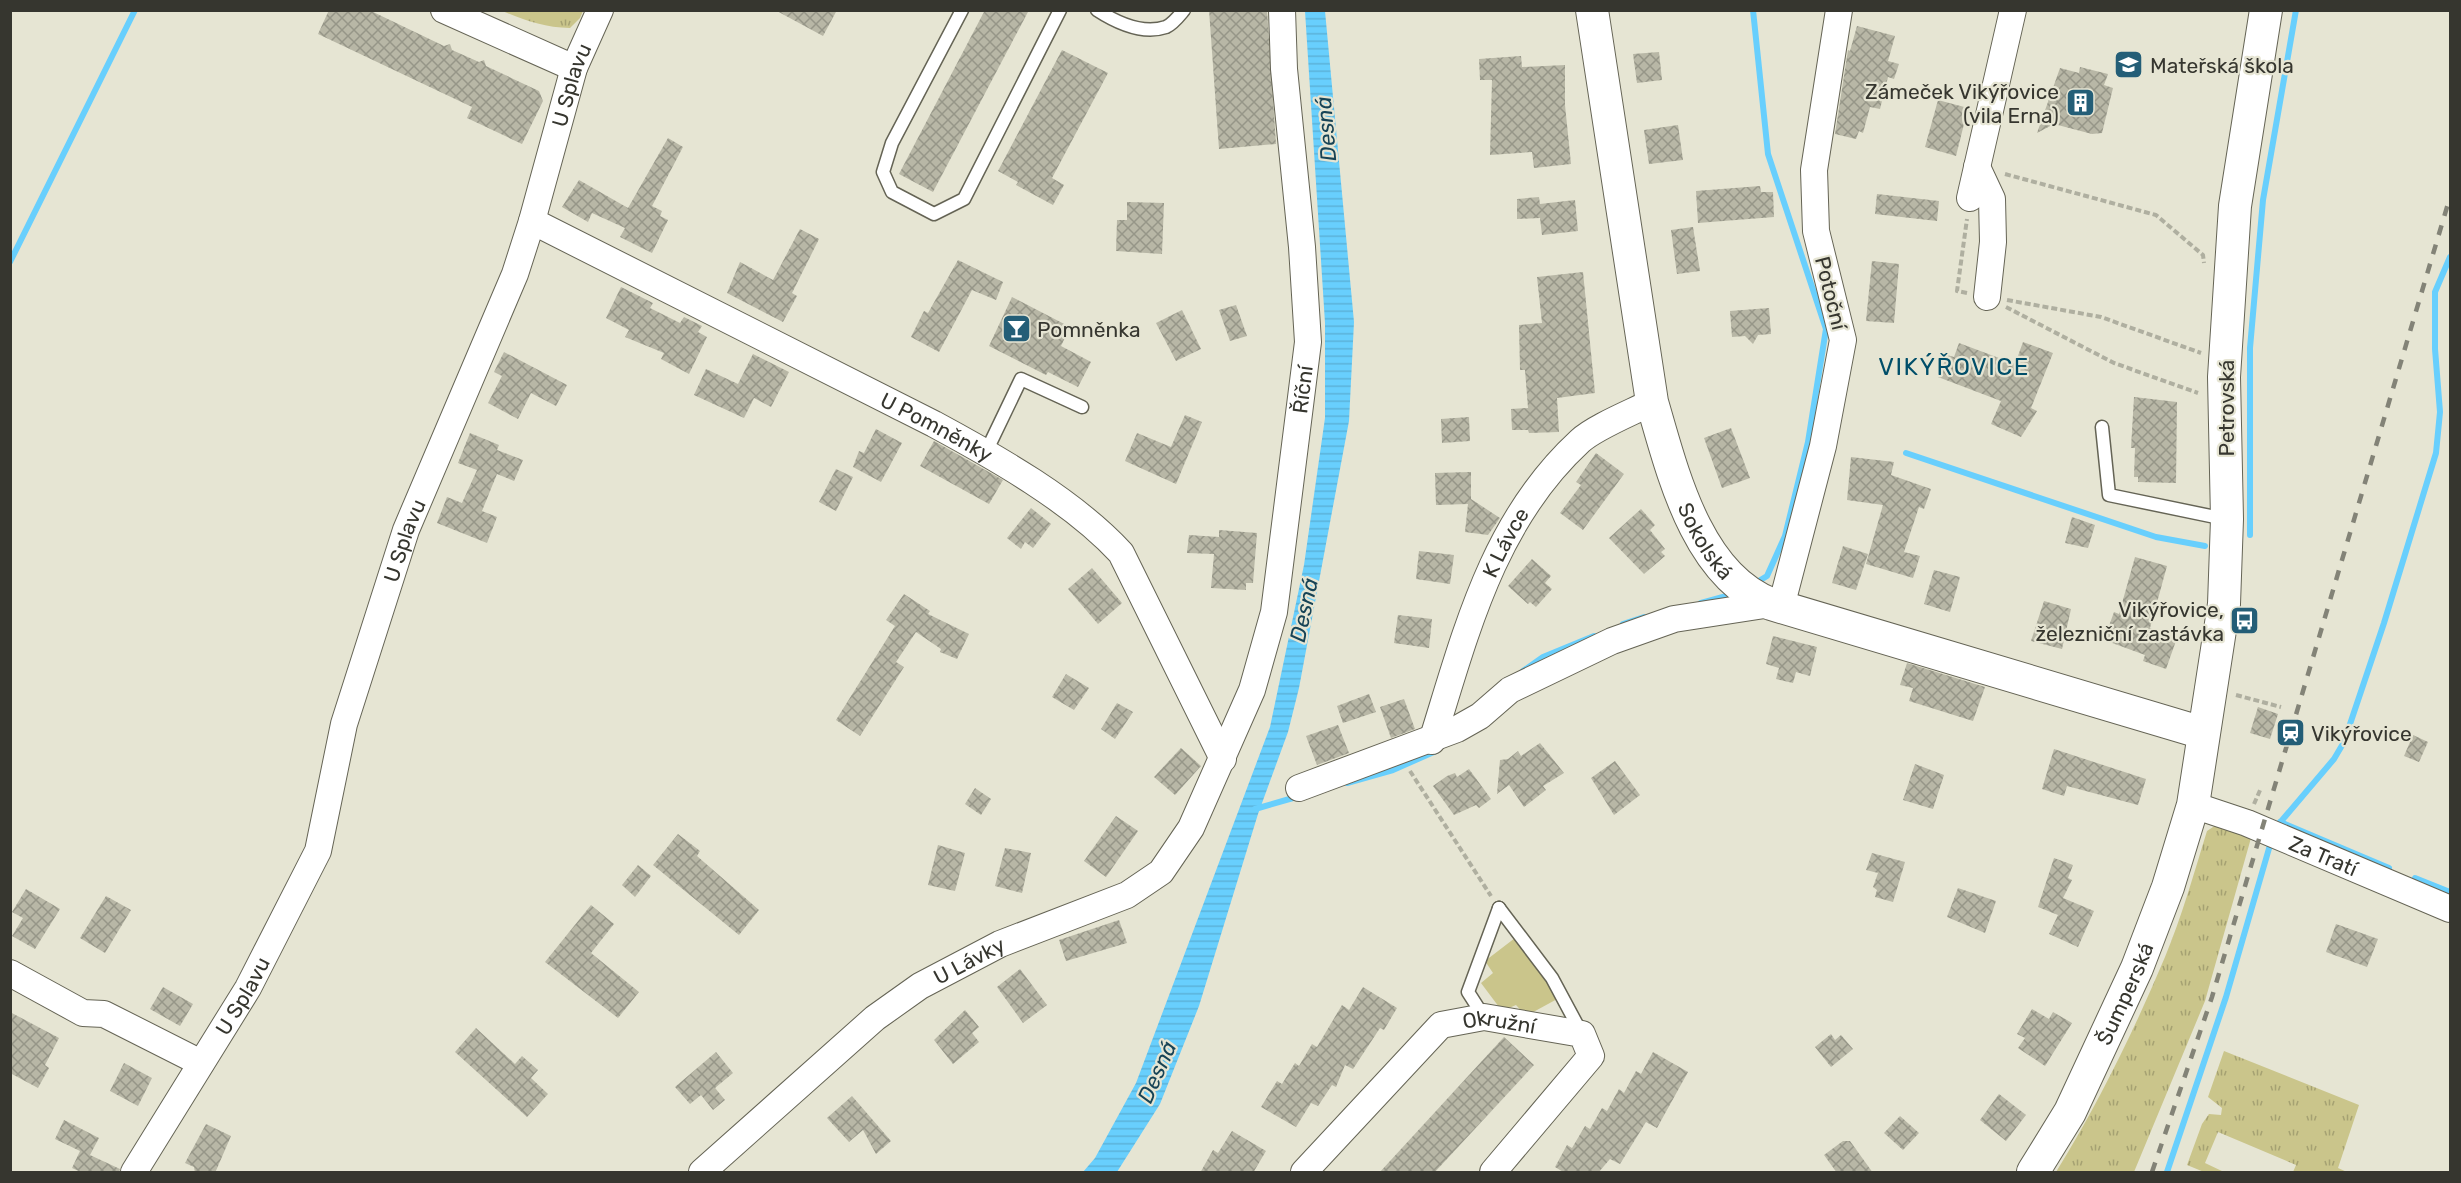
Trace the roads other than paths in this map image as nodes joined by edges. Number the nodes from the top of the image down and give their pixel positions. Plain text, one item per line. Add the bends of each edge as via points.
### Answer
1 (444, 10) edge
2 (600, 10) edge
3 (962, 10) edge
4 (1060, 10) edge
5 (1097, 10) edge
6 (1184, 10) edge
7 (1282, 10) edge
8 (1592, 10) edge
9 (1839, 10) edge
10 (2013, 10) edge
11 (2266, 10) edge
12 (574, 69) junction
13 (1977, 167) junction
14 (1970, 198) road end
15 (532, 221) junction
16 (1987, 297) road end
17 (1652, 402) junction
18 (1082, 407) dead end
19 (2102, 427) dead end
20 (986, 452) junction
21 (2227, 519) junction
22 (1768, 603) junction
23 (2203, 733) junction
24 (1443, 736) junction
25 (1223, 759) junction
26 (1299, 788) dead end
27 (2193, 805) junction
28 (2451, 909) edge
29 (10, 973) edge
30 (1484, 1017) junction
31 (1582, 1034) junction
32 (201, 1063) junction
33 (134, 1173) edge
34 (702, 1173) edge
35 (1304, 1173) edge
36 (1493, 1173) edge
37 (2032, 1173) edge

1 - 12 street
2 - 12 street, U Splavu
3 - 4 lane via 892,142 883,172 892,192 934,214 964,199
5 - 6 lane via 1143,31 1168,26
7 - 25 street, Říční via 1308,342 1274,612 1252,690
8 - 17 street, Sokolská
9 - 22 street, Potoční via 1814,170 1816,231 1843,340 1823,446
10 - 13 street
11 - 21 street, Petrovská via 2235,206 2224,390
12 - 15 street, U Splavu
13 - 14 street
13 - 16 street via 1992,199 1993,242
15 - 20 street, U Pomněnky via 877,393
15 - 32 street, U Splavu via 514,274 406,530 344,724 318,851 248,988
17 - 22 street, Sokolská via 1691,520 1728,574
17 - 24 street, K Lávce via 1581,440 1525,502 1480,589
18 - 20 lane via 1021,379
19 - 21 lane via 2109,495
20 - 25 street, U Pomněnky via 1098,528 1121,554
21 - 23 street, Petrovská via 2224,604
22 - 23 street, Sokolská
22 - 24 street via 1674,620 1612,641 1510,690 1480,716
23 - 27 street, Petrovská
24 - 26 street
25 - 34 street, U Lávky via 1191,828 1161,872 1127,895 1000,944 920,986 875,1018
27 - 28 street, Za Tratí via 2247,823
27 - 37 street, Šumperská via 2138,968 2070,1112
29 - 32 street via 83,1013 104,1014
30 - 31 street, Okružní
30 - 31 lane via 1468,992 1499,908 1552,978
30 - 35 street, Okružní via 1441,1025
31 - 36 street via 1591,1056
32 - 33 street, U Splavu

